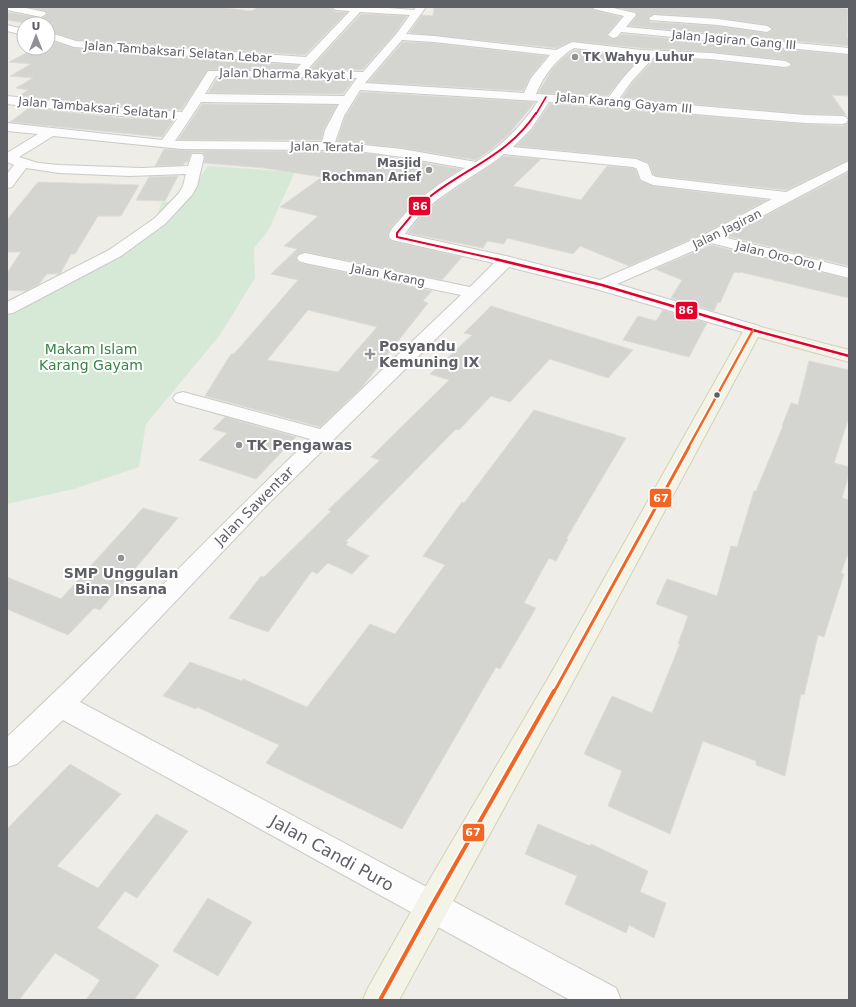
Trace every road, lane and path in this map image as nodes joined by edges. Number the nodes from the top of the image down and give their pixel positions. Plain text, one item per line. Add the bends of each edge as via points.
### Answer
1 (7, 7) edge
2 (336, 7) edge
3 (597, 7) edge
4 (358, 8) junction
5 (419, 10) edge
6 (41, 14) dead end
7 (631, 15) junction
8 (619, 29) junction
9 (772, 29) dead end
10 (56, 37) edge
11 (399, 37) junction
12 (600, 48) junction
13 (849, 51) edge
14 (652, 53) junction
15 (558, 54) junction
16 (310, 61) junction
17 (784, 64) dead end
18 (298, 73) junction
19 (366, 75) junction
20 (357, 86) junction
21 (529, 96) junction
22 (546, 97) junction
23 (198, 98) junction
24 (7, 100) edge
25 (283, 100) junction
26 (347, 100) junction
27 (611, 102) junction
28 (186, 116) junction
29 (842, 120) dead end
30 (7, 127) edge
31 (51, 131) junction
32 (166, 144) junction
33 (199, 146) junction
34 (327, 146) junction
35 (501, 150) junction
36 (8, 157) edge
37 (22, 164) junction
38 (849, 165) edge
39 (477, 166) junction
40 (194, 169) junction
41 (7, 184) edge
42 (790, 197) junction
43 (710, 238) junction
44 (305, 258) dead end
45 (506, 261) junction
46 (849, 273) edge
47 (602, 285) junction
48 (472, 292) junction
49 (7, 309) edge
50 (753, 330) junction
51 (849, 356) edge
52 (183, 398) dead end
53 (325, 437) junction
54 (60, 705) junction
55 (7, 756) edge
56 (431, 907) junction
57 (380, 1000) edge
58 (604, 1000) edge

1 - 6 street
2 - 4 street
3 - 7 street
4 - 5 street
4 - 16 street
5 - 11 street
7 - 8 street
7 - 9 street
8 - 12 street
8 - 13 street, Jalan Jagiran Gang III
10 - 16 street, Jalan Tambaksari Selatan Lebar via 79,45
11 - 15 street
11 - 19 street
12 - 14 street
12 - 15 street via 572,45
14 - 17 street via 706,55
14 - 27 street
15 - 21 street via 537,78
16 - 18 street
18 - 19 street, Jalan Dharma Rakyat I
18 - 23 street, Jalan Dharma Rakyat I via 214,73
18 - 25 street
19 - 20 street
20 - 21 street, Jalan Karang Gayam III
20 - 26 street
21 - 22 street, Jalan Karang Gayam III
22 - 27 street, Jalan Karang Gayam III
22 - 35 street via 528,125
23 - 25 street, Jalan Dharma Rakyat I
23 - 28 street, Jalan Dharma Rakyat I
24 - 28 street, Jalan Tambaksari Selatan I
25 - 26 street, Jalan Dharma Rakyat I
26 - 34 street via 339,113
27 - 29 street, Jalan Karang Gayam III
28 - 32 street, Jalan Dharma Rakyat I
30 - 31 street, Jalan Teratai
31 - 32 street, Jalan Teratai
31 - 36 street
32 - 33 street, Jalan Teratai
33 - 34 street, Jalan Teratai
33 - 40 street
34 - 39 street, Jalan Teratai via 420,154
35 - 39 street
35 - 42 street via 636,163 643,167 646,177 653,181
36 - 37 street
37 - 40 street via 134,172 175,172
37 - 41 street
38 - 42 street, Jalan Jagiran
39 - 45 street via 420,205 397,233 397,237
40 - 49 street via 185,195 160,221 115,253
42 - 43 street, Jalan Jagiran
43 - 46 street, Jalan Oro-Oro I
43 - 47 street, Jalan Jagiran
44 - 48 street, Jalan Karang
45 - 47 street
45 - 48 street, Jalan Sawentar
47 - 50 street
48 - 53 street, Jalan Sawentar
50 - 51 main road
50 - 56 main road via 559,683
52 - 53 street
53 - 54 street, Jalan Sawentar via 258,501
54 - 55 street, Jalan Sawentar
54 - 56 street, Jalan Candi Puro
56 - 57 main road
56 - 58 street, Jalan Candi Puro

